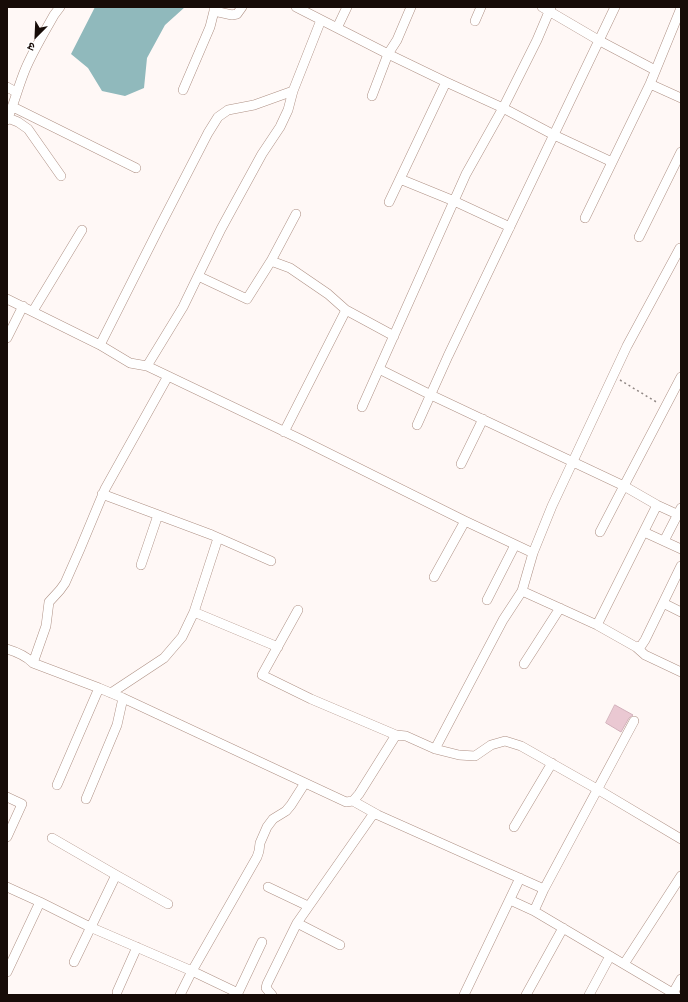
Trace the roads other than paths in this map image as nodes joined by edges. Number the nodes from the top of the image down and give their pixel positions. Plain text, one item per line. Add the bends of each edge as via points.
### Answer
1 (60, 7) edge
2 (242, 7) edge
3 (296, 7) edge
4 (347, 7) edge
5 (412, 7) edge
6 (481, 7) edge
7 (615, 7) edge
8 (547, 8) edge
9 (681, 8) edge
10 (214, 9) edge
11 (321, 20) junction
12 (475, 21) dead end
13 (337, 28) junction
14 (600, 41) junction
15 (388, 54) junction
16 (655, 70) junction
17 (446, 82) junction
18 (650, 84) junction
19 (7, 87) edge
20 (183, 90) dead end
21 (16, 92) junction
22 (293, 92) junction
23 (372, 96) dead end
24 (681, 98) edge
25 (13, 107) junction
26 (503, 108) junction
27 (7, 119) edge
28 (554, 135) junction
29 (681, 152) edge
30 (612, 162) junction
31 (136, 168) dead end
32 (61, 176) dead end
33 (400, 179) junction
34 (454, 201) junction
35 (389, 202) dead end
36 (296, 214) dead end
37 (585, 218) dead end
38 (510, 227) junction
39 (82, 230) dead end
40 (639, 237) dead end
41 (680, 248) dead end
42 (271, 261) junction
43 (198, 276) junction
44 (7, 299) edge
45 (23, 306) junction
46 (346, 310) junction
47 (33, 311) junction
48 (394, 336) junction
49 (7, 338) edge
50 (100, 345) junction
51 (147, 366) junction
52 (379, 369) junction
53 (168, 376) junction
54 (681, 377) edge
55 (678, 392) edge
56 (431, 395) junction
57 (362, 407) dead end
58 (483, 419) junction
59 (417, 425) dead end
60 (284, 432) junction
61 (573, 462) junction
62 (461, 464) dead end
63 (624, 486) junction
64 (102, 494) junction
65 (657, 505) junction
66 (680, 513) edge
67 (158, 515) junction
68 (465, 521) junction
69 (600, 532) dead end
70 (644, 532) junction
71 (218, 538) junction
72 (664, 541) junction
73 (515, 544) junction
74 (681, 549) edge
75 (533, 553) junction
76 (271, 560) dead end
77 (141, 565) dead end
78 (681, 566) edge
79 (434, 577) dead end
80 (522, 591) junction
81 (487, 600) dead end
82 (663, 603) junction
83 (560, 608) junction
84 (298, 610) dead end
85 (194, 612) junction
86 (681, 612) edge
87 (597, 624) junction
88 (278, 647) junction
89 (636, 647) junction
90 (7, 649) edge
91 (33, 663) junction
92 (524, 664) dead end
93 (681, 672) edge
94 (99, 688) junction
95 (111, 693) junction
96 (123, 698) junction
97 (634, 721) dead end
98 (396, 735) junction
99 (435, 749) junction
100 (552, 763) junction
101 (305, 783) junction
102 (57, 785) dead end
103 (597, 789) junction
104 (7, 797) edge
105 (86, 799) dead end
106 (353, 801) junction
107 (374, 813) junction
108 (514, 827) dead end
109 (7, 837) edge
110 (52, 838) dead end
111 (681, 839) edge
112 (116, 875) junction
113 (681, 876) edge
114 (520, 878) junction
115 (7, 887) edge
116 (268, 887) dead end
117 (544, 889) junction
118 (510, 900) junction
119 (40, 902) junction
120 (168, 904) dead end
121 (308, 906) junction
122 (534, 911) junction
123 (297, 923) junction
124 (90, 927) junction
125 (563, 928) junction
126 (262, 942) dead end
127 (340, 945) dead end
128 (137, 947) junction
129 (11, 952) edge
130 (610, 956) junction
131 (74, 962) dead end
132 (624, 964) junction
133 (192, 971) junction
134 (7, 972) edge
135 (681, 979) edge
136 (117, 992) dead end
137 (237, 994) edge
138 (674, 994) edge
139 (180, 995) edge
140 (272, 995) edge
141 (464, 995) edge
142 (526, 995) edge
143 (589, 995) edge

1 - 21 street
2 - 10 street via 237,14 232,15
3 - 11 street
4 - 13 street
5 - 15 street
6 - 12 street
7 - 14 street
8 - 14 street
8 - 26 street via 537,40
9 - 16 street
10 - 20 street via 210,27
11 - 13 street
11 - 22 street
13 - 15 street
14 - 16 street
14 - 28 street
15 - 17 street
15 - 23 street
16 - 18 street
17 - 26 street
17 - 33 street
18 - 24 street
18 - 30 street
19 - 21 street
21 - 25 street
22 - 43 street via 280,128 262,154
22 - 50 street via 254,105 228,110 218,117
25 - 27 street
25 - 31 street
26 - 28 street
26 - 34 street
27 - 32 street via 18,122 28,129
28 - 30 street
28 - 38 street
29 - 40 street
30 - 37 street
33 - 34 street
33 - 35 street
34 - 38 street
34 - 48 street
36 - 42 street
38 - 56 street
39 - 47 street
41 - 61 street via 627,346
42 - 43 street via 247,299
42 - 46 street via 290,268
43 - 51 street via 183,307
44 - 45 street
45 - 47 street
45 - 49 street
46 - 48 street
46 - 60 street
47 - 50 street
48 - 52 street
50 - 51 street via 130,363
51 - 53 street
52 - 56 street
52 - 57 street
53 - 60 street
53 - 64 street
54 - 55 street
55 - 63 street via 665,407
56 - 58 street
56 - 59 street
58 - 61 street
58 - 62 street
60 - 68 street
61 - 63 street
61 - 75 street
63 - 65 street
63 - 69 street
64 - 67 street
64 - 91 street via 65,583 49,602 46,626
65 - 66 street
65 - 70 street
66 - 72 street
67 - 71 street
67 - 77 street
68 - 73 street
68 - 79 street
70 - 72 street
70 - 87 street
71 - 76 street
71 - 85 street
72 - 74 street
73 - 75 street
73 - 81 street
75 - 80 street
78 - 82 street
80 - 83 street
80 - 99 street via 503,620
82 - 86 street
82 - 89 street via 645,640 641,646
83 - 87 street
83 - 92 street
84 - 88 street
85 - 88 street
85 - 95 street via 182,637 164,658
87 - 89 street
88 - 98 street via 262,675
89 - 93 street via 645,655
90 - 91 street via 23,655
91 - 94 street
94 - 95 street
94 - 102 street
95 - 96 street
96 - 101 street
96 - 105 street via 116,725
97 - 103 street
98 - 99 street via 406,736
98 - 106 street
99 - 100 street via 475,756 491,745 505,741 521,746
100 - 103 street
100 - 108 street
101 - 106 street via 346,802
101 - 133 street via 286,811 273,819 267,828 260,842 257,857
103 - 111 street
103 - 117 street
104 - 109 street via 22,804
106 - 107 street
107 - 114 street
107 - 121 street
110 - 112 street
112 - 120 street
112 - 124 street
113 - 132 street
114 - 117 street
114 - 118 street
115 - 119 street
116 - 121 street
117 - 122 street
118 - 122 street
118 - 141 street
119 - 124 street
119 - 129 street
121 - 123 street
122 - 125 street
123 - 127 street
123 - 140 street via 267,984 266,988
124 - 128 street
124 - 131 street
125 - 130 street
125 - 142 street
126 - 137 street
128 - 133 street
128 - 136 street
129 - 134 street
130 - 132 street
130 - 143 street
132 - 138 street
133 - 137 street
133 - 139 street
135 - 138 street

